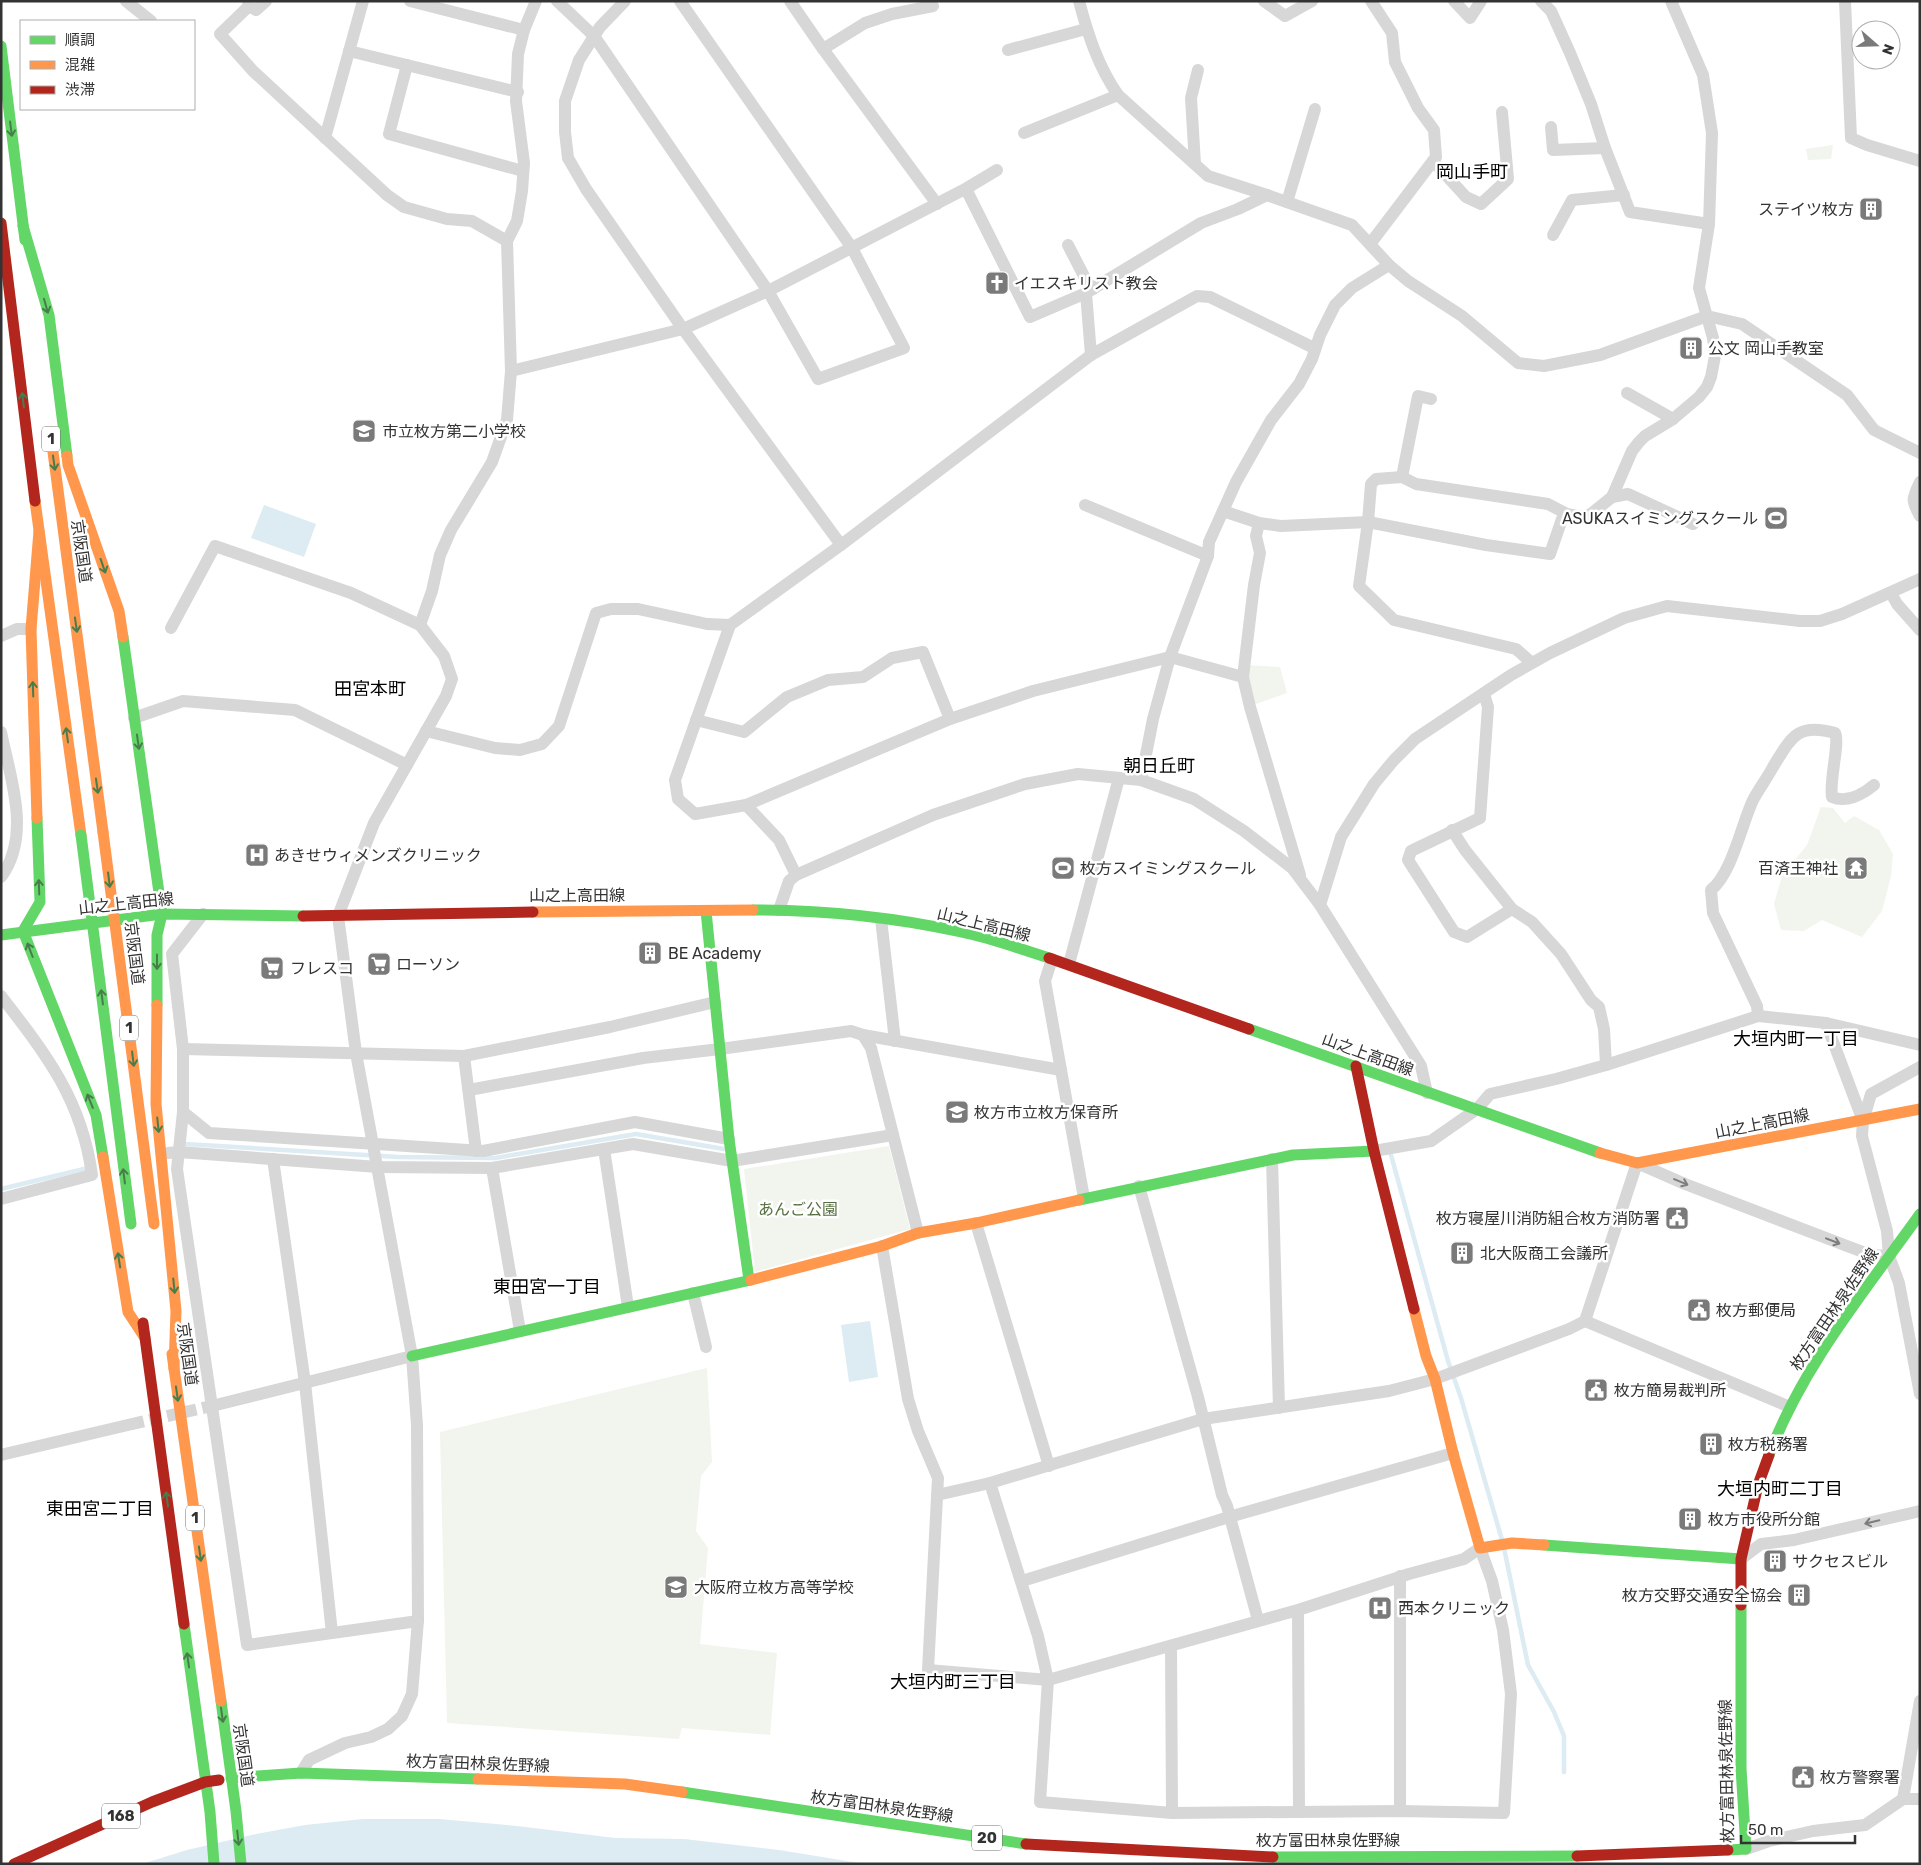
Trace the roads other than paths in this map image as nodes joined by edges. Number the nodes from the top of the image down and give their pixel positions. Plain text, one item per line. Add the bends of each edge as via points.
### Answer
1 (126, 1) edge
2 (266, 1) edge
3 (363, 1) edge
4 (410, 1) edge
5 (536, 1) edge
6 (558, 1) edge
7 (625, 1) edge
8 (680, 1) edge
9 (790, 1) edge
10 (1079, 1) edge
11 (1264, 1) edge
12 (1312, 1) edge
13 (1371, 1) edge
14 (1454, 1) edge
15 (1481, 1) edge
16 (1541, 1) edge
17 (1671, 1) edge
18 (1845, 1) edge
19 (248, 3) edge
20 (933, 6) dead end
21 (150, 20) edge
22 (1086, 29) junction
23 (524, 30) junction
24 (594, 36) junction
25 (1, 46) edge
26 (823, 49) junction
27 (1008, 50) dead end
28 (349, 51) junction
29 (407, 65) junction
30 (1198, 70) dead end
31 (518, 92) junction
32 (1118, 95) junction
33 (1315, 109) dead end
34 (1502, 112) dead end
35 (1550, 127) dead end
36 (1024, 133) dead end
37 (326, 138) junction
38 (1605, 148) junction
39 (1433, 161) junction
40 (1920, 161) edge
41 (1195, 164) junction
42 (997, 170) dead end
43 (523, 171) junction
44 (966, 189) junction
45 (1267, 194) junction
46 (1624, 196) junction
47 (1287, 202) junction
48 (937, 204) junction
49 (1, 223) edge
50 (1709, 224) junction
51 (23, 226) junction
52 (1553, 235) dead end
53 (507, 241) junction
54 (1370, 244) junction
55 (1068, 245) dead end
56 (852, 248) junction
57 (1389, 265) junction
58 (768, 291) junction
59 (1089, 291) junction
60 (33, 304) dead end
61 (1707, 316) junction
62 (683, 329) junction
63 (1314, 348) junction
64 (1091, 355) junction
65 (511, 371) junction
66 (1627, 393) dead end
67 (1419, 397) dead end
68 (1673, 419) junction
69 (51, 441) dead end
70 (1920, 453) edge
71 (1402, 477) junction
72 (1920, 482) edge
73 (1612, 497) junction
74 (1085, 506) dead end
75 (1223, 511) junction
76 (1567, 514) junction
77 (1920, 516) edge
78 (1368, 522) junction
79 (1259, 523) junction
80 (1693, 524) dead end
81 (39, 531) junction
82 (841, 545) junction
83 (1208, 556) junction
84 (1920, 579) edge
85 (1891, 593) junction
86 (420, 625) junction
87 (730, 625) junction
88 (171, 628) dead end
89 (31, 629) junction
90 (1920, 630) edge
91 (1, 636) edge
92 (1170, 657) junction
93 (1532, 663) junction
94 (1243, 677) junction
95 (1484, 694) junction
96 (134, 718) junction
97 (950, 719) junction
98 (696, 720) junction
99 (426, 731) junction
100 (1, 732) edge
101 (406, 765) junction
102 (1119, 778) junction
103 (1141, 780) junction
104 (1874, 785) dead end
105 (746, 805) junction
106 (1452, 830) junction
107 (796, 875) junction
108 (1, 877) edge
109 (1302, 882) junction
110 (1320, 905) junction
111 (1512, 908) junction
112 (779, 910) junction
113 (706, 911) junction
114 (162, 914) junction
115 (203, 914) junction
116 (338, 916) junction
117 (881, 919) junction
118 (23, 931) junction
119 (1, 935) edge
120 (1052, 959) junction
121 (1069, 964) junction
122 (1, 996) edge
123 (715, 1002) junction
124 (1758, 1016) junction
125 (1826, 1023) junction
126 (863, 1035) junction
127 (895, 1041) junction
128 (1920, 1045) edge
129 (183, 1048) junction
130 (720, 1049) junction
131 (356, 1054) junction
132 (464, 1056) junction
133 (1606, 1065) junction
134 (1356, 1066) junction
135 (1920, 1067) edge
136 (1061, 1070) junction
137 (469, 1090) junction
138 (1428, 1093) junction
139 (1477, 1109) junction
140 (1920, 1109) edge
141 (183, 1112) junction
142 (1863, 1120) junction
143 (893, 1135) junction
144 (283, 1139) junction
145 (729, 1139) junction
146 (373, 1145) junction
147 (604, 1149) junction
148 (476, 1150) junction
149 (1374, 1151) junction
150 (173, 1152) junction
151 (280, 1159) junction
152 (1272, 1159) junction
153 (732, 1161) junction
154 (1636, 1163) junction
155 (378, 1167) junction
156 (492, 1168) junction
157 (1139, 1186) junction
158 (1084, 1198) junction
159 (1, 1199) edge
160 (1920, 1214) edge
161 (976, 1223) junction
162 (131, 1229) dead end
163 (155, 1229) dead end
164 (918, 1233) junction
165 (882, 1246) junction
166 (1889, 1256) junction
167 (160, 1262) dead end
168 (749, 1280) junction
169 (693, 1292) junction
170 (628, 1307) junction
171 (141, 1310) dead end
172 (1585, 1321) junction
173 (520, 1331) junction
174 (145, 1338) junction
175 (706, 1347) dead end
176 (412, 1356) junction
177 (174, 1368) junction
178 (1438, 1378) junction
179 (305, 1382) junction
180 (1919, 1390) edge
181 (212, 1406) junction
182 (1790, 1407) junction
183 (1279, 1408) junction
184 (1203, 1419) junction
185 (132, 1424) tunnel mouth
186 (1453, 1454) junction
187 (1, 1455) edge
188 (1048, 1466) junction
189 (990, 1484) junction
190 (937, 1495) junction
191 (1920, 1511) edge
192 (1229, 1517) junction
193 (1480, 1548) junction
194 (1741, 1559) junction
195 (1400, 1576) junction
196 (1022, 1582) junction
197 (1298, 1610) junction
198 (1258, 1620) junction
199 (418, 1621) junction
200 (332, 1633) junction
201 (1171, 1646) junction
202 (1048, 1680) junction
203 (1920, 1701) edge
204 (301, 1773) junction
205 (231, 1778) junction
206 (204, 1782) junction
207 (1903, 1799) junction
208 (1920, 1799) edge
209 (1400, 1811) junction
210 (1299, 1812) junction
211 (1172, 1813) junction
212 (1746, 1849) junction
213 (14, 1864) edge
214 (214, 1864) edge
215 (241, 1864) edge
216 (1747, 1864) edge

1 - 21 street
2 - 19 street via 256,10
3 - 28 street
4 - 23 street
5 - 23 street
6 - 24 street
7 - 24 street
8 - 56 street
9 - 26 street
10 - 22 street
11 - 12 street via 1285,16
13 - 39 street via 1392,33 1395,62 1418,108 1434,130 1436,157
14 - 15 street via 1470,18
16 - 38 street via 1551,11 1570,53
17 - 50 street via 1703,75 1712,132
18 - 40 street via 1851,138
19 - 37 street via 220,34 253,71
20 - 26 street via 866,23
22 - 27 street
22 - 32 street via 1096,58
23 - 31 street via 518,54
24 - 58 street
24 - 62 street via 579,60 565,101 568,158
25 -> 51 main road
26 - 48 street
28 - 29 street
28 - 37 street
29 - 31 street
29 - 43 street via 389,134
30 - 41 street via 1191,98
31 - 43 street via 516,101
32 - 36 street
32 - 41 street
33 - 47 street
34 - 39 street via 1508,180 1481,204 1466,197
35 - 38 street via 1553,150
37 - 53 street via 404,207 447,219 472,221
38 - 46 street
39 - 54 street
41 - 45 street via 1208,176
42 - 44 street
43 - 53 street via 517,221
44 - 48 street
44 - 59 street via 1030,317
45 - 47 street
45 - 59 street via 1201,223
46 - 50 street via 1630,212
46 - 52 street via 1572,200
47 - 54 street via 1352,225
48 - 56 street
81 -> 49 main road, 1
50 - 61 street via 1699,288
51 - 60 main road
51 -> 96 main road via 49,315 68,465 119,611
53 - 65 street
54 - 57 street
55 - 59 street
56 - 58 street
56 - 58 street via 904,348 818,379
57 - 61 street via 1462,316 1518,363 1544,366 1600,355
57 - 63 street via 1352,288 1335,305
58 - 62 street
59 - 64 street
61 - 68 street via 1713,338 1711,377 1699,396
61 - 70 street via 1742,324 1847,395 1874,430
62 - 65 street
62 - 82 street
63 - 64 street via 1210,297 1197,296
63 - 75 street via 1299,384 1271,420
64 - 82 street
65 - 86 street via 507,420 492,462 451,530 440,555
66 - 68 street
67 - 71 street
68 - 73 street via 1639,442
69 -> 163 main road, 京阪国道 / 1, bridge
71 - 76 street via 1416,484 1548,504
71 - 78 street via 1376,479 1371,484
72 - 77 street via 1912,498
73 - 76 street via 1592,514 1583,517
73 - 80 street via 1628,494
74 - 83 street
75 - 79 street
75 - 83 street via 1209,542
76 - 78 street via 1562,519 1550,554
78 - 79 street via 1281,526
78 - 93 street via 1358,586 1394,620 1516,650
79 - 94 street via 1256,536 1260,552
81 - 89 main road, 1
162 -> 81 main road, 1, bridge
82 - 87 street
83 - 92 street
84 - 85 street
85 - 90 street
85 - 93 street via 1820,621 1667,606 1624,618
86 - 88 street via 351,593 215,546
86 - 99 street via 444,656 452,679
87 - 98 street
87 - 99 street via 707,624 638,609 611,609 596,613 559,726 542,744 520,750 495,748
89 - 91 street via 17,628
118 -> 89 main road, 1 via 40,902
92 - 94 street
92 - 97 street via 1033,691
92 - 103 street
93 - 95 street
94 - 109 street
95 - 106 street via 1488,707 1480,818
95 - 110 street via 1415,739 1374,784 1341,837
96 - 101 street via 183,701 295,710
96 -> 114 main road
97 - 98 street via 923,652 892,658 863,677 828,680 787,697 744,732
97 - 105 street
98 - 105 street via 675,780 678,799 695,814
99 - 101 street
100 - 108 street via 17,814 16,844
101 - 116 street via 374,823
102 - 103 street
102 - 107 street via 1078,774 1025,784 933,815
102 - 121 street
103 - 109 street via 1194,799 1244,831 1292,868
104 - 124 street via 1848,799 1832,797 1838,738 1836,733 1810,729 1790,738 1754,800 1723,878 1711,890 1710,901 1757,1006
105 - 107 street via 779,840
106 - 111 street via 1464,850
106 - 111 street via 1411,851 1408,860 1454,932 1467,937
107 - 112 street via 789,881
109 - 110 street
110 - 138 street via 1421,1066
111 - 133 street via 1532,922 1561,954 1599,1008
112 - 113 main road, 山之上高田線
112 - 117 main road, 山之上高田線
113 - 116 main road, 山之上高田線
113 - 123 main road
114 - 115 main road, 山之上高田線
114 - 118 main road, 山之上高田線
114 -> 177 main road via 157,935 156,1104 176,1311
115 - 116 main road, 山之上高田線
115 - 129 street via 172,954
116 - 131 street
117 - 120 main road, 山之上高田線 via 962,932
117 - 127 street
118 - 119 main road, 山之上高田線
174 -> 118 main road, 1 via 128,1312 96,1115
120 - 121 main road, 山之上高田線
120 - 136 street via 1045,981
121 - 134 main road, 山之上高田線
122 - 159 street via 59,1076 78,1117 92,1175
123 - 130 main road
123 - 132 street
124 - 125 street
124 - 133 street
125 - 128 street
125 - 142 street
126 - 127 street
126 - 130 street via 851,1031
126 - 143 street via 871,1048
127 - 136 street
129 - 131 street
129 - 141 street
130 - 137 street via 643,1058
130 - 145 main road
131 - 132 street
131 - 146 street
132 - 137 street
133 - 139 street via 1490,1094
134 - 138 main road, 山之上高田線
134 - 149 main road
135 - 142 street via 1871,1094
136 - 158 street
137 - 148 street
138 - 139 main road, 山之上高田線
139 - 149 street via 1431,1141
139 - 154 main road, 山之上高田線 via 1604,1155
140 - 142 main road, 山之上高田線
141 - 144 street via 209,1133
141 - 150 street
142 - 154 main road, 山之上高田線
142 - 166 street via 1862,1136 1888,1231
143 - 153 street
143 - 164 street
144 - 146 street
144 - 151 street
145 - 148 street via 635,1122
145 - 153 main road
146 - 148 street
146 - 155 street
147 - 153 street via 633,1144
147 - 156 street
147 - 170 street
149 - 152 main road
149 - 178 main road via 1426,1356
150 - 151 street
150 - 181 street
151 - 155 street
151 - 179 street
152 - 157 main road
152 - 183 street
153 - 168 main road
154 -> 166 street via 1871,1255
154 - 172 street
155 - 156 street
155 - 176 street
156 - 173 street
157 - 158 main road
157 - 184 street
158 - 161 main road
160 - 166 main road, 枚方富田林泉佐野線
161 - 164 main road
161 - 188 street
164 - 165 main road
165 - 168 main road
165 - 190 street via 908,1399 938,1478
166 - 180 street via 1898,1278
166 - 182 main road, 枚方富田林泉佐野線 via 1819,1355
167 - 177 main road, 京阪国道 / 1
168 - 169 main road
169 - 170 main road
169 - 175 street
170 - 173 main road
171 - 174 main road, 1
172 - 178 street
172 - 182 street
173 - 176 main road
206 -> 174 main road, 1
176 - 179 street
176 - 199 street
177 -> 205 main road, 京阪国道 / 1
178 - 183 street via 1389,1391
178 - 186 main road
179 - 181 street
179 - 200 street
181 - 200 street via 247,1645
182 - 194 main road, 枚方富田林泉佐野線 via 1763,1471
183 - 184 street
184 - 188 street
184 - 192 street
185 - 187 street
186 - 192 street
186 - 193 main road
188 - 189 street
189 - 190 street
189 - 196 street
190 - 202 street via 928,1670
191 -> 194 street via 1794,1540 1761,1544
192 - 196 street
192 - 198 street
193 - 194 main road via 1512,1543
193 - 195 street via 1464,1559
193 - 209 street via 1492,1581 1503,1630 1510,1694 1504,1813
194 - 212 main road, 枚方富田林泉佐野線 via 1741,1768
195 - 197 street
195 - 209 street
196 - 202 street
197 - 198 street
197 - 210 street
198 - 201 street
199 - 200 street
199 - 204 street via 412,1694 402,1716 388,1729 309,1760
201 - 202 street
201 - 211 street
202 - 211 street via 1040,1802
203 - 207 street
204 - 205 main road, 枚方富田林泉佐野線 / 20
204 - 212 main road, 枚方富田林泉佐野線 / 20 via 625,1784 1033,1845 1232,1856 1575,1856
205 - 206 main road, 168
205 -> 215 main road, 京阪国道 / 1
206 - 213 main road, 168
206 - 214 main road, 1
207 - 208 street
207 - 212 street via 1865,1825 1813,1831
209 - 210 street
210 - 211 street
212 - 216 main road

